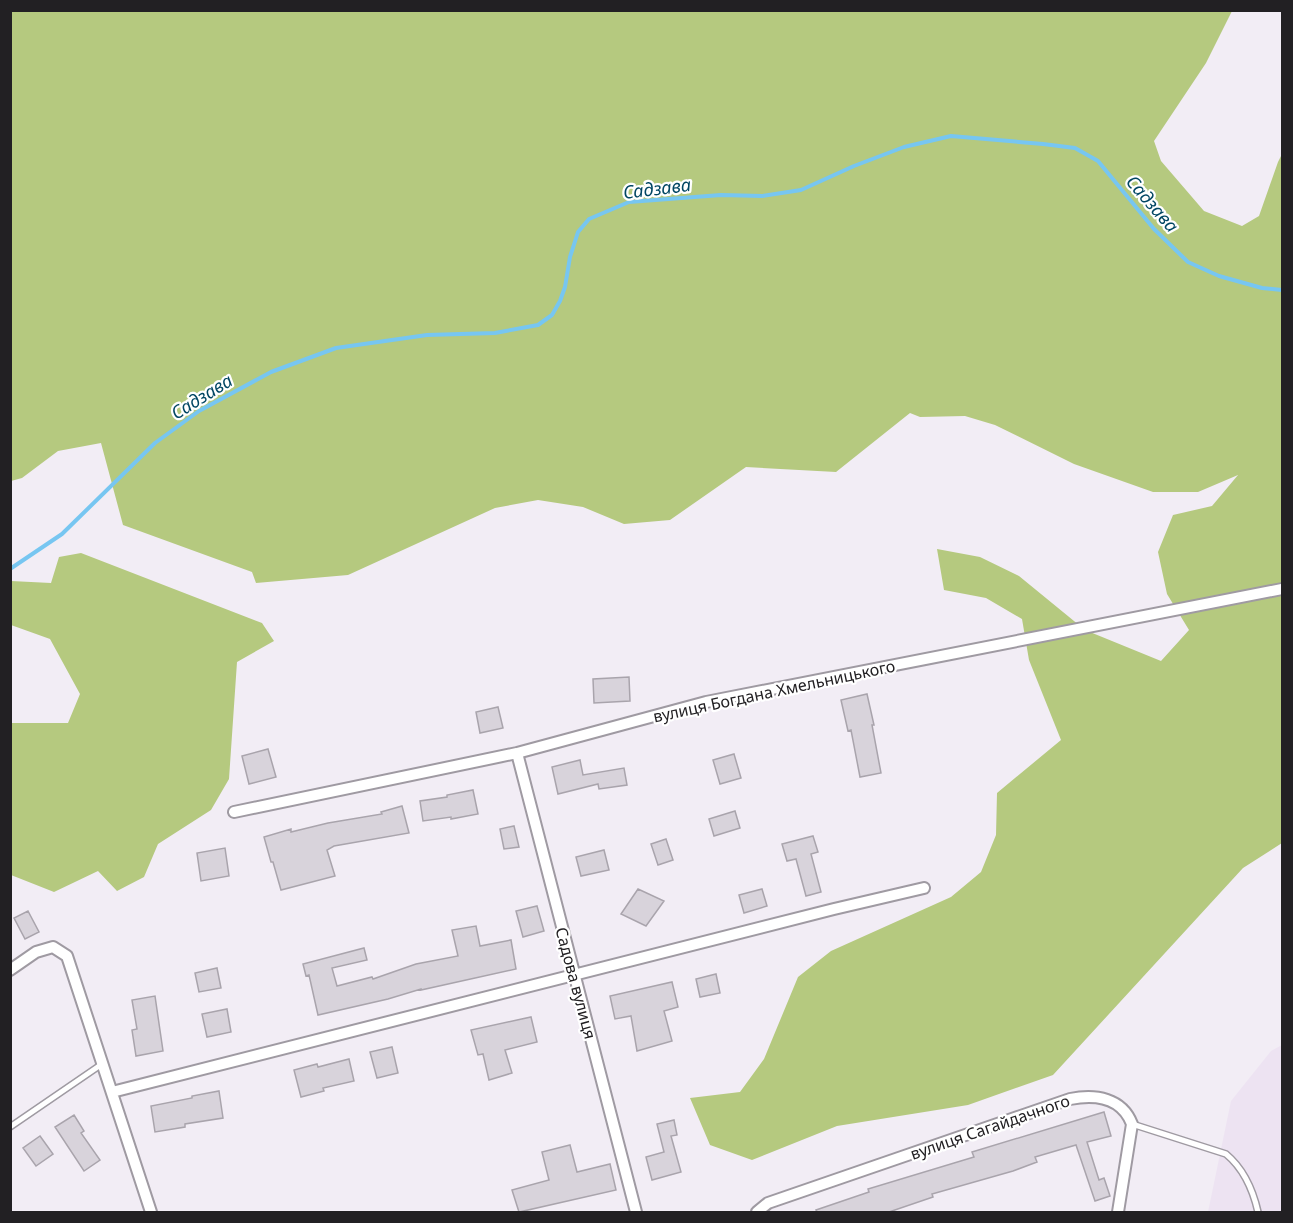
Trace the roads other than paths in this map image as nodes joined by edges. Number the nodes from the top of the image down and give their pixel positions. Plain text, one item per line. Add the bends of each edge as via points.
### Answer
1 (1282, 589) edge
2 (517, 753) junction
3 (234, 813) dead end
4 (924, 888) dead end
5 (10, 970) edge
6 (574, 976) junction
7 (102, 1064) junction
8 (112, 1092) junction
9 (1132, 1124) junction
10 (10, 1127) edge
11 (151, 1212) edge
12 (633, 1212) edge
13 (757, 1212) edge
14 (1118, 1212) edge
15 (1258, 1212) edge

1 - 2 street, вулиця Богдана Хмельницького via 706,702
2 - 3 street, вулиця Богдана Хмельницького
2 - 6 street, Садова вулиця
4 - 6 street
5 - 7 street via 36,952 53,947 67,956
6 - 8 street
6 - 12 street, Садова вулиця
7 - 8 street
7 - 10 lane
8 - 11 street
9 - 13 street, вулиця Сагайдачного via 1127,1112 1116,1104 1095,1097 1070,1099 768,1203
9 - 14 street
9 - 15 lane via 1226,1154 1238,1164

